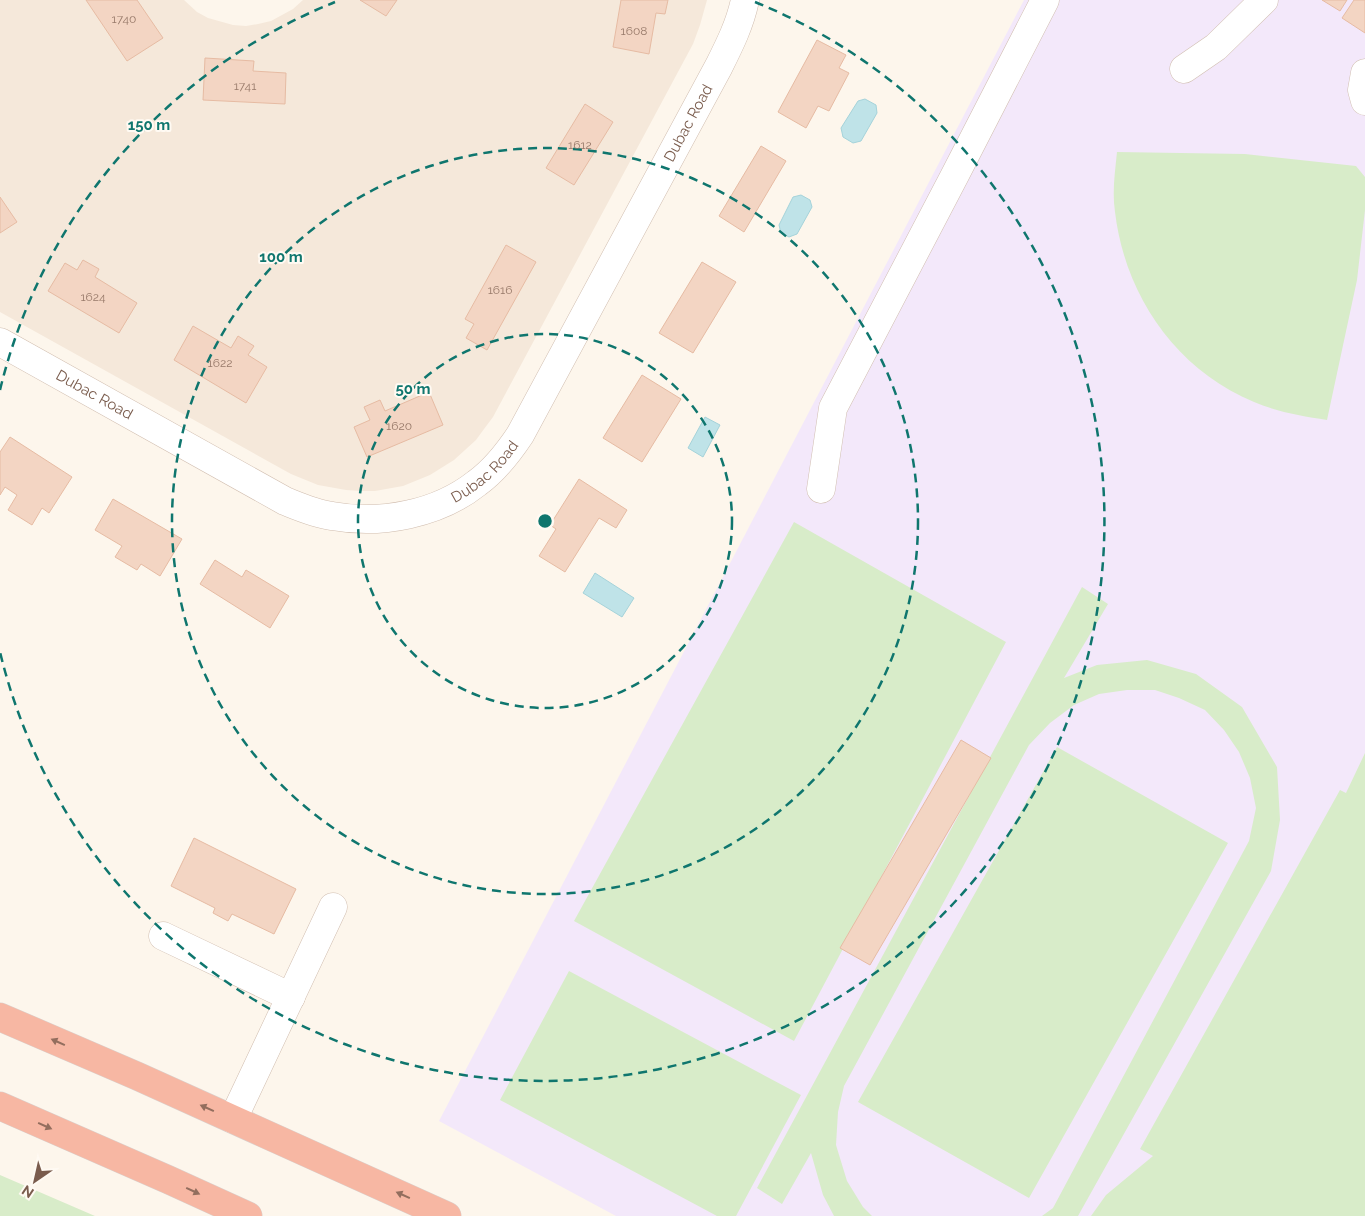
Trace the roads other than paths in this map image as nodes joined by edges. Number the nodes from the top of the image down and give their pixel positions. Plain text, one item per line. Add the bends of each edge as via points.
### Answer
1 (745, 0) edge
2 (1045, 0) edge
3 (1264, 0) edge
4 (1184, 69) dead end
5 (1365, 74) edge
6 (1365, 102) edge
7 (0, 342) edge
8 (821, 490) dead end
9 (333, 907) dead end
10 (163, 936) dead end
11 (291, 997) junction
12 (0, 1017) edge
13 (0, 1106) edge
14 (233, 1119) junction
15 (248, 1216) edge
16 (448, 1216) edge

1 - 7 street, Dubac Road via 737,30 719,66 520,435 502,460 477,484 446,502 413,514 386,519 359,520 306,510
2 - 8 street via 833,408
3 - 4 street via 1216,47
5 - 6 street via 1362,90
9 - 11 street
10 - 11 street
11 - 14 street
14 -> 12 highway
13 -> 15 highway
16 -> 14 highway

